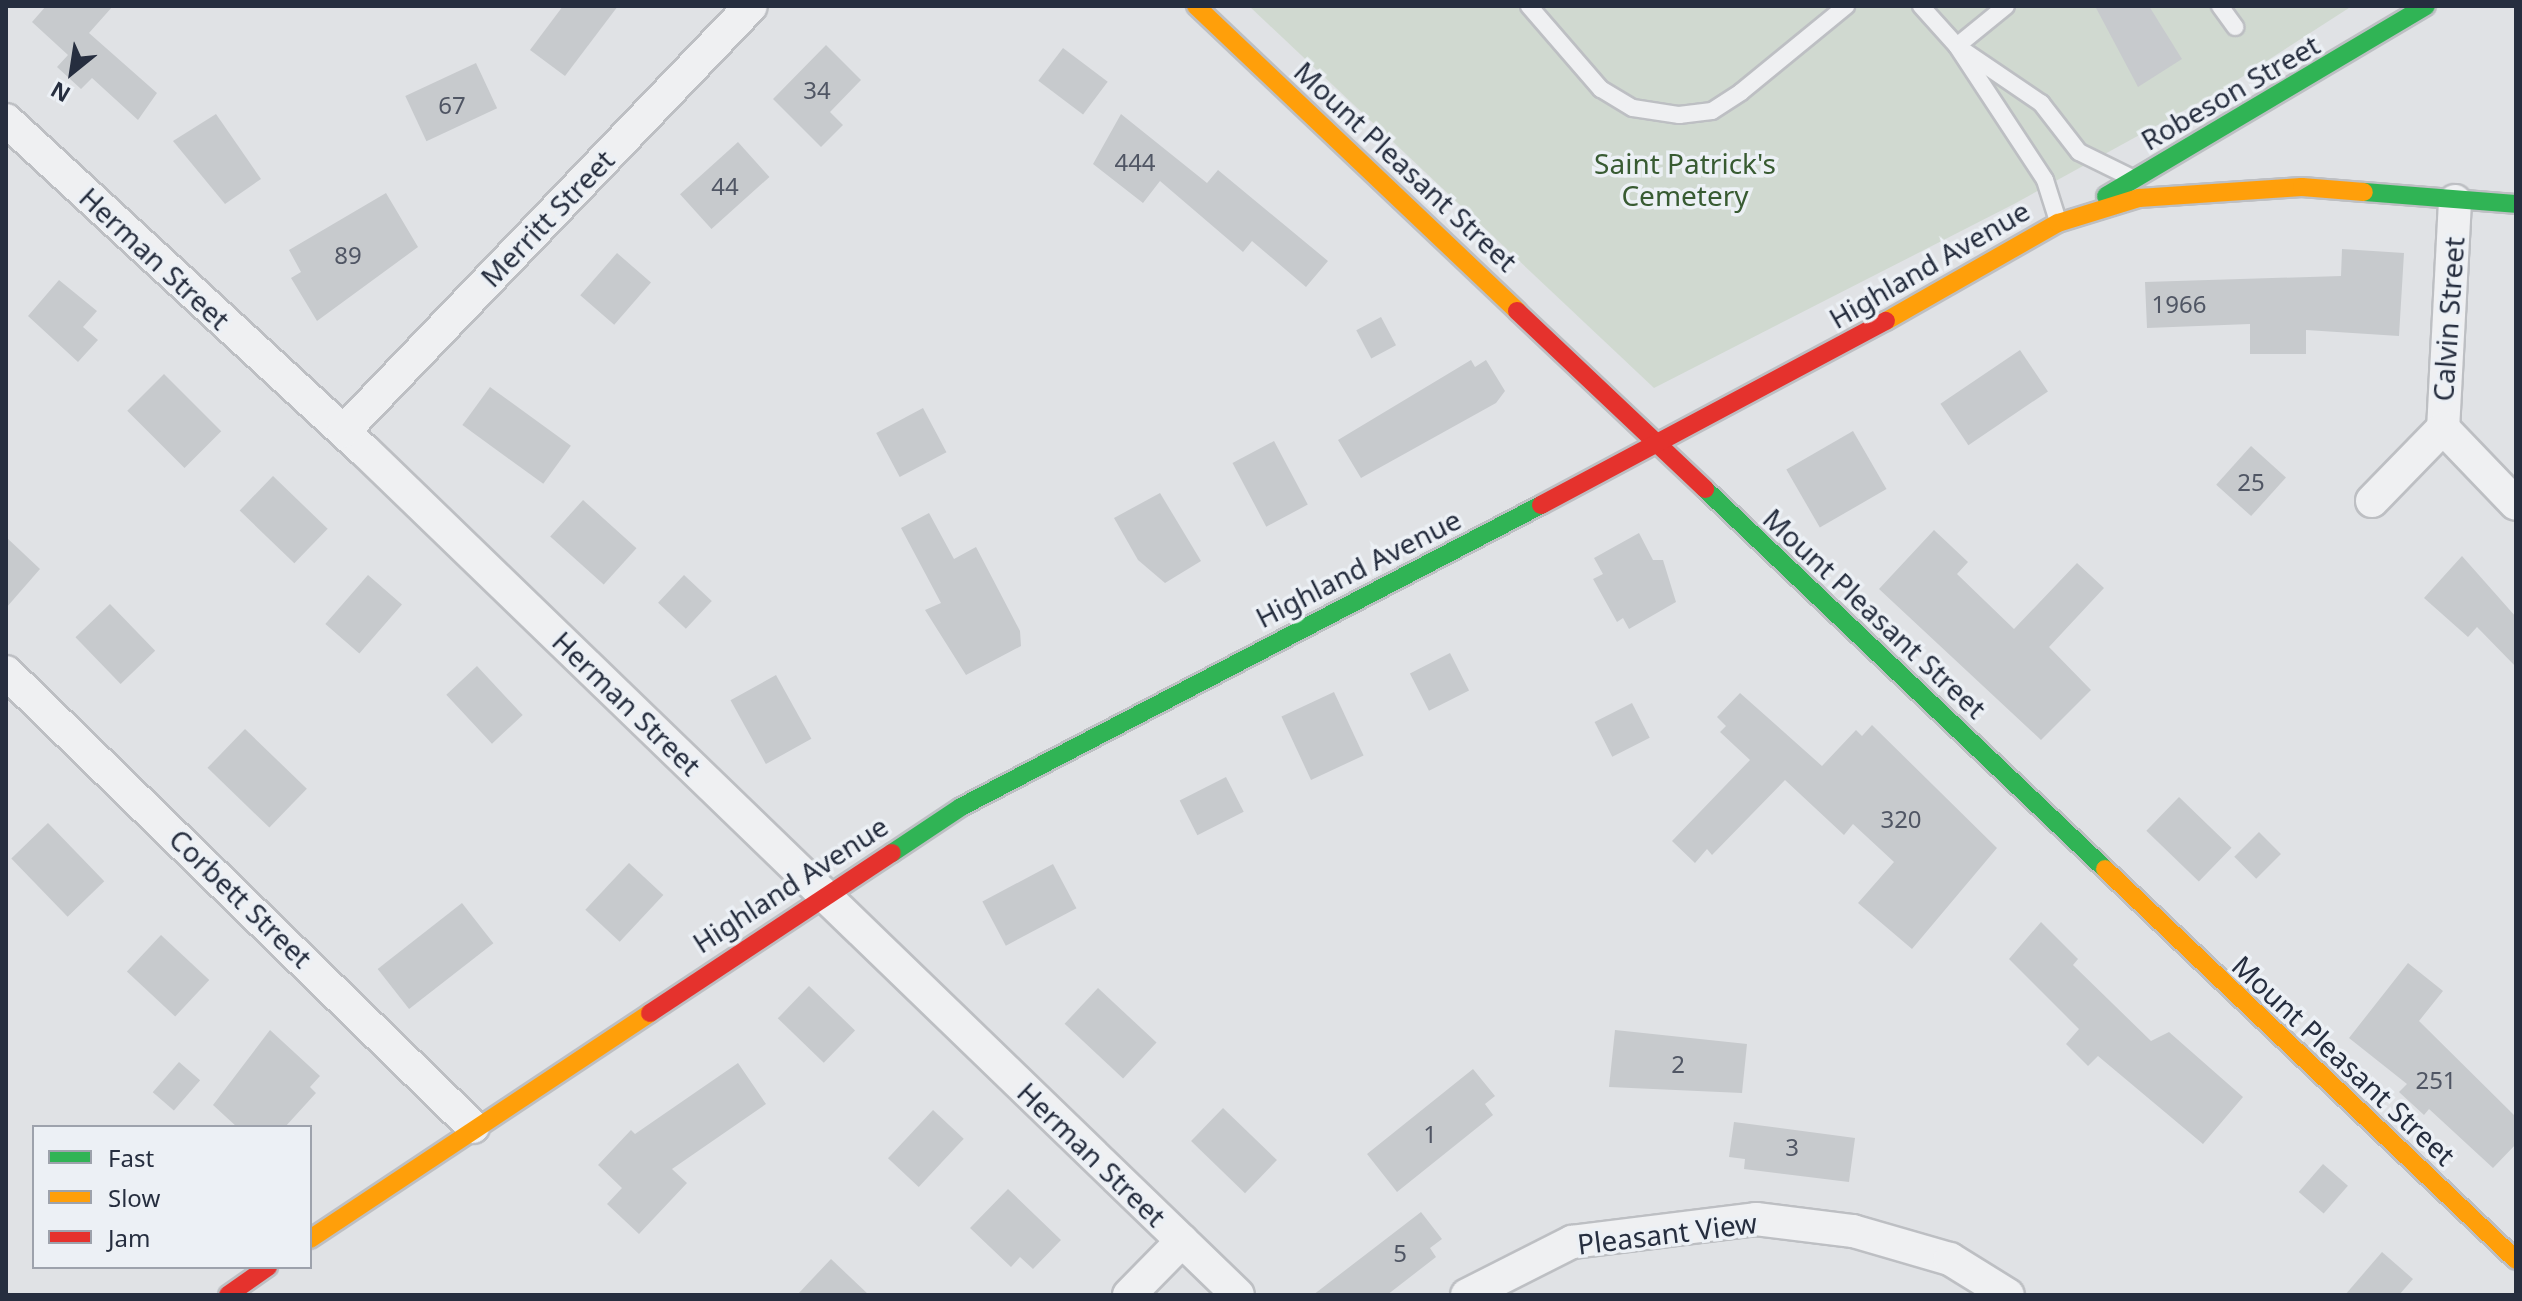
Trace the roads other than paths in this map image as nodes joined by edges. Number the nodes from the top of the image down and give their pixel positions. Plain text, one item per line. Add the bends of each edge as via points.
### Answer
1 (751, 6) edge
2 (1196, 6) edge
3 (1529, 6) edge
4 (1846, 6) edge
5 (1921, 6) edge
6 (2006, 6) edge
7 (2220, 6) edge
8 (2426, 6) edge
9 (2235, 27) dead end
10 (1957, 46) junction
11 (6, 120) edge
12 (2134, 179) junction
13 (2455, 201) junction
14 (2516, 204) edge
15 (2058, 223) junction
16 (2443, 428) junction
17 (344, 431) junction
18 (1656, 445) junction
19 (2372, 501) dead end
20 (2516, 504) edge
21 (6, 672) edge
22 (827, 892) junction
23 (473, 1127) junction
24 (312, 1238) edge
25 (1182, 1241) junction
26 (2516, 1260) edge
27 (265, 1269) edge
28 (228, 1295) edge
29 (1129, 1295) edge
30 (1238, 1295) edge
31 (1467, 1295) edge
32 (2008, 1295) edge

1 - 17 street, Merritt Street
2 - 18 main road, Mount Pleasant Street
3 - 4 lane via 1601,89 1633,108 1679,115 1712,111
5 - 10 lane
6 - 10 lane
7 - 9 lane
8 - 12 main road, Robeson Street
10 - 12 lane via 2041,103 2079,152
10 - 15 lane via 2045,180
11 - 17 street, Herman Street
12 - 15 main road, Robeson Street
13 - 14 main road, Highland Avenue
13 - 15 main road, Highland Avenue via 2302,187 2241,189 2139,198
13 - 16 street, Calvin Street
15 - 18 main road, Highland Avenue
16 - 19 street
16 - 20 street, Calvin Street
17 - 22 street, Herman Street
18 - 22 main road, Highland Avenue via 961,807
18 - 26 main road, Mount Pleasant Street
21 - 23 street, Corbett Street
22 - 23 main road, Highland Avenue
22 - 25 street, Herman Street
23 - 24 main road, Highland Avenue
25 - 29 street
25 - 30 street, Herman Street
27 - 28 main road
31 - 32 street, Pleasant View via 1572,1242 1756,1219 1853,1231 1950,1259

